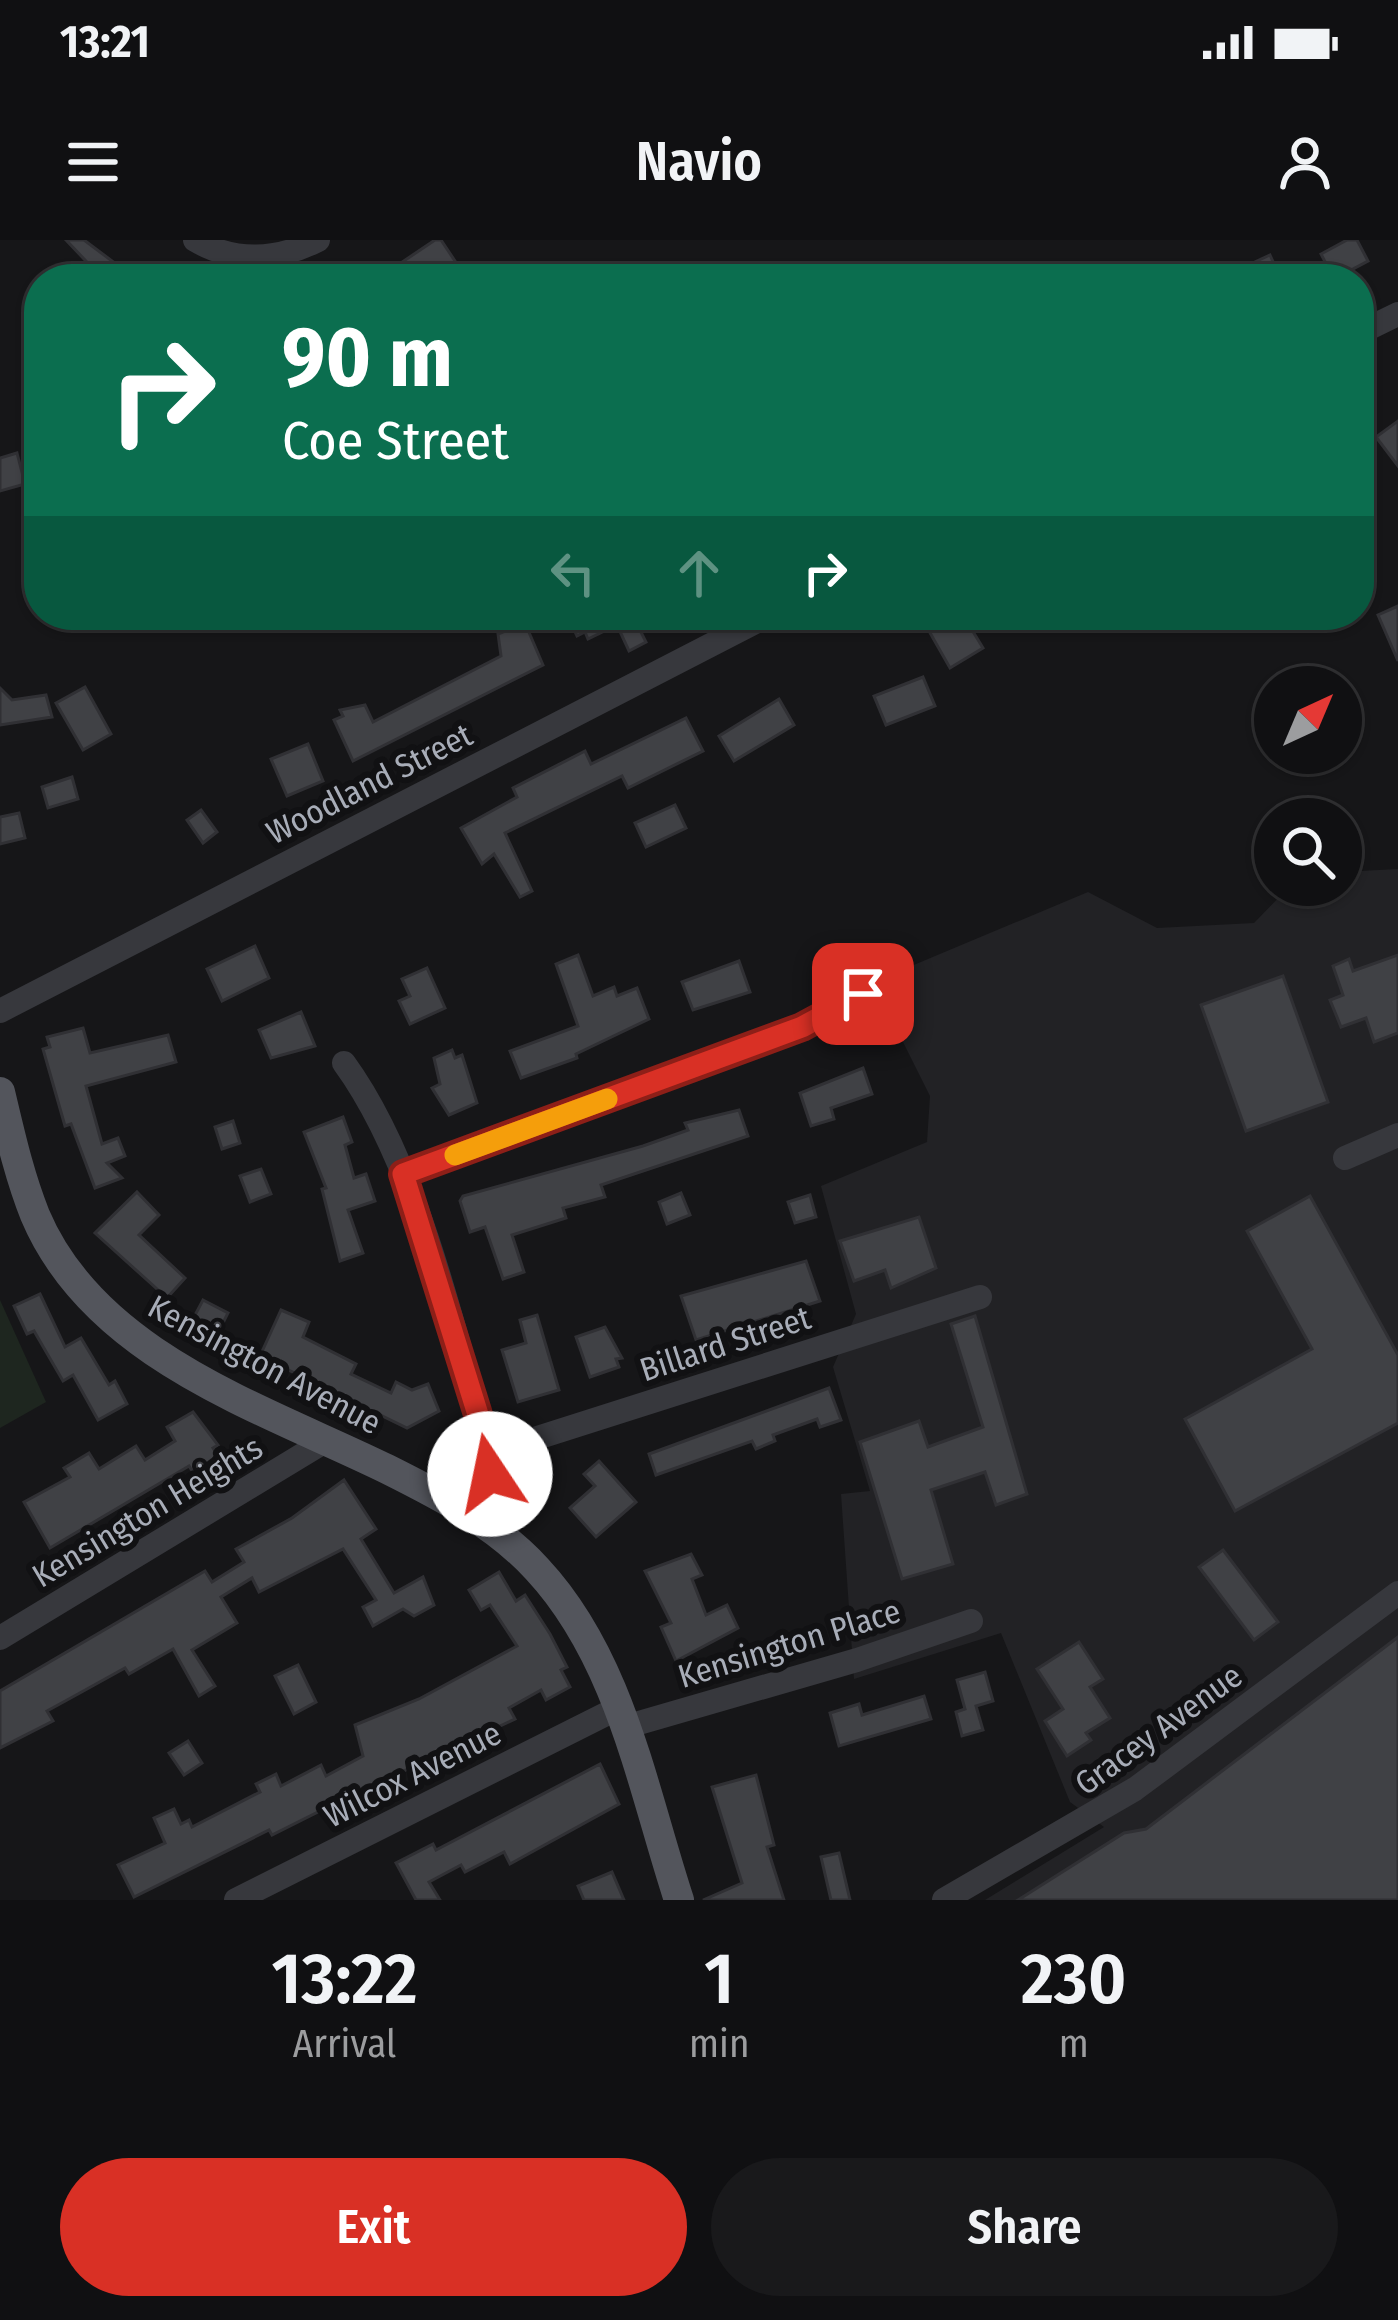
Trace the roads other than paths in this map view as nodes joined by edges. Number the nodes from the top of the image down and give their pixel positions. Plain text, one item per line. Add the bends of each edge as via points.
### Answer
1 (195, 240) edge
2 (318, 240) edge
3 (740, 630) edge
4 (863, 994) dead end
5 (0, 1011) edge
6 (344, 1063) dead end
7 (0, 1092) edge
8 (1398, 1135) edge
9 (1345, 1158) dead end
10 (403, 1174) junction
11 (980, 1297) dead end
12 (327, 1440) junction
13 (490, 1453) junction
14 (470, 1514) junction
15 (1398, 1593) edge
16 (971, 1621) dead end
17 (0, 1638) edge
18 (621, 1717) junction
19 (236, 1900) edge
20 (679, 1900) edge
21 (944, 1900) edge

1 - 2 street via 245,257
3 - 5 street, Woodland Street
4 - 10 street via 802,1027
6 - 10 street via 370,1098
7 - 12 main road, Kensington Avenue via 36,1218 82,1292 146,1346
8 - 9 street
10 - 13 street
11 - 13 street, Billard Street
12 - 14 main road, Kensington Avenue
12 - 17 street, Kensington Heights
13 - 14 street via 490,1474
14 - 18 main road, Kensington Avenue via 563,1600
15 - 21 street, Gracey Avenue via 1136,1789
16 - 18 street, Kensington Place via 857,1660
18 - 19 street, Wilcox Avenue
18 - 20 main road, Kensington Avenue

